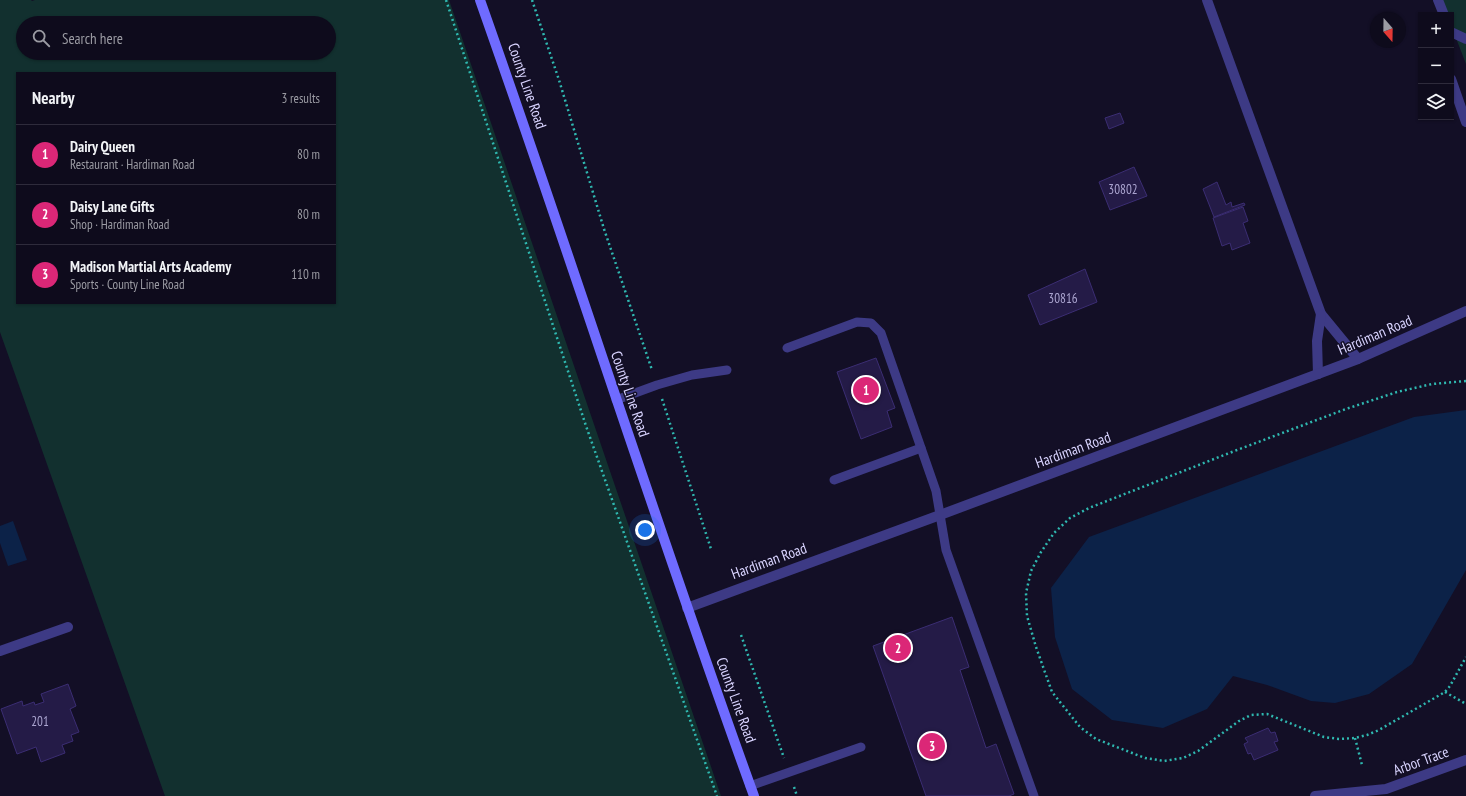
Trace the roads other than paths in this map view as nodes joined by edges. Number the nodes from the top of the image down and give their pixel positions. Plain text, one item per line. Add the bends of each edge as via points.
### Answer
1 (480, 0) edge
2 (1207, 0) edge
3 (1438, 0) edge
4 (1443, 12) edge
5 (1454, 33) edge
6 (1466, 39) edge
7 (1453, 84) edge
8 (1466, 122) edge
9 (1466, 311) edge
10 (1321, 314) junction
11 (787, 348) dead end
12 (1358, 359) junction
13 (727, 370) dead end
14 (1318, 374) junction
15 (616, 400) junction
16 (921, 448) junction
17 (834, 480) dead end
18 (940, 515) junction
19 (687, 608) junction
20 (68, 627) dead end
21 (0, 652) edge
22 (861, 747) dead end
23 (1466, 760) edge
24 (750, 786) junction
25 (1384, 794) edge
26 (754, 796) edge
27 (1034, 796) edge
28 (1315, 796) edge

1 - 15 main road, County Line Road via 531,143
2 - 10 street
3 - 4 street
5 - 6 street
7 - 8 street
9 - 12 street, Hardiman Road
10 - 12 street
10 - 14 street via 1317,341
11 - 16 lane via 857,322 871,323 881,333
12 - 14 street, Hardiman Road
13 - 15 lane via 692,375
14 - 18 street, Hardiman Road
15 - 19 main road, County Line Road
16 - 17 lane
16 - 18 lane via 936,491
18 - 19 street, Hardiman Road
18 - 27 lane via 946,550
19 - 24 main road, County Line Road
20 - 21 street
22 - 24 lane
23 - 25 street, Arbor Trace
24 - 26 main road, County Line Road
25 - 28 street, Arbor Trace

